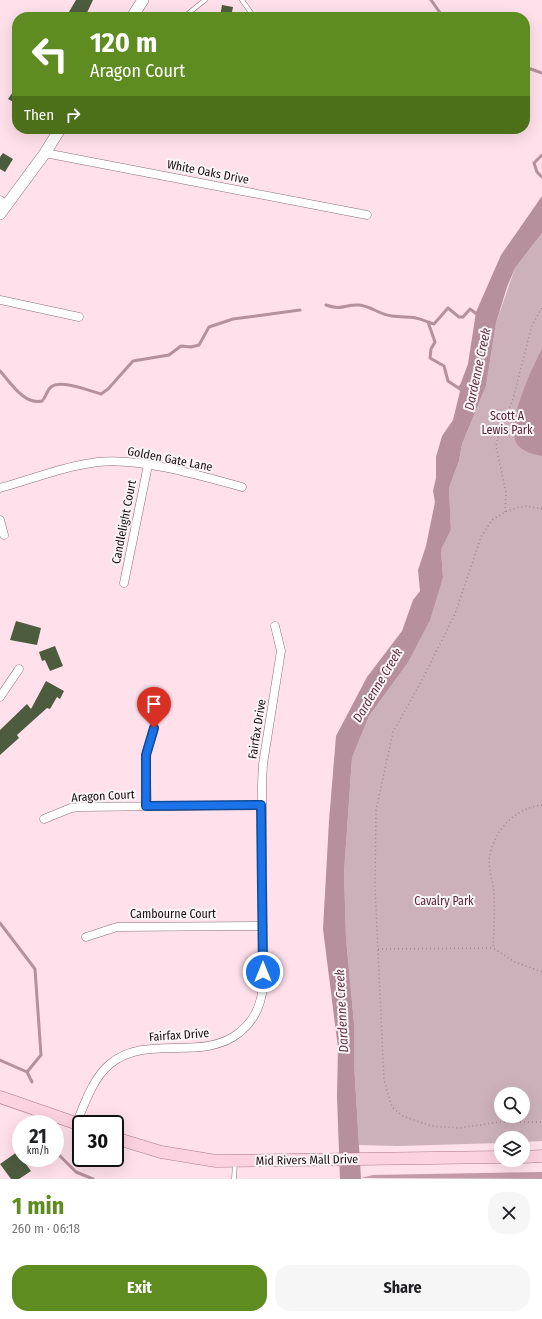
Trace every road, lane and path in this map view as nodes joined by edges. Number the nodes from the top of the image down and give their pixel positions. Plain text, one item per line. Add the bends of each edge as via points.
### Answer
1 (143, 0) edge
2 (204, 0) edge
3 (242, 0) edge
4 (135, 12) edge
5 (190, 12) edge
6 (250, 12) edge
7 (57, 134) edge
8 (45, 153) junction
9 (4, 202) edge
10 (0, 214) edge
11 (367, 215) dead end
12 (0, 300) edge
13 (542, 308) edge
14 (79, 317) dead end
15 (148, 465) junction
16 (242, 487) dead end
17 (0, 488) edge
18 (542, 509) edge
19 (505, 512) junction
20 (0, 520) edge
21 (4, 535) dead end
22 (124, 583) dead end
23 (275, 626) dead end
24 (19, 668) dead end
25 (0, 697) edge
26 (154, 728) dead end
27 (261, 805) junction
28 (542, 805) edge
29 (146, 806) junction
30 (44, 819) dead end
31 (262, 926) junction
32 (86, 937) dead end
33 (493, 948) junction
34 (378, 949) junction
35 (542, 972) edge
36 (0, 1097) edge
37 (82, 1115) edge
38 (542, 1122) edge
39 (72, 1123) edge
40 (124, 1140) edge
41 (542, 1156) edge
42 (494, 1157) edge
43 (530, 1157) edge
44 (235, 1161) junction
45 (234, 1179) edge

1 - 4 main road
2 - 5 lane
3 - 6 lane
7 - 8 main road
8 - 9 main road
8 - 11 street, White Oaks Drive
9 - 10 main road
12 - 14 street
13 - 19 path via 532,325 513,399 496,446 506,493
15 - 16 street, Golden Gate Lane
15 - 17 street, Golden Gate Lane via 125,462 89,463
15 - 22 street, Candlelight Court
18 - 19 path via 527,506
19 - 34 path via 492,520 481,537 456,614 422,682 393,732 376,810 375,887
20 - 21 street
23 - 27 street, Fairfax Drive via 281,652 263,764
24 - 25 street
26 - 29 street via 146,755
27 - 29 street, Aragon Court
27 - 31 street, Fairfax Drive
28 - 33 path via 517,812 511,817 497,835 490,855 495,921
29 - 30 street, Aragon Court via 71,808
31 - 32 street, Cambourne Court via 117,927
31 - 37 street, Fairfax Drive via 262,994 254,1017 245,1028 228,1040 210,1047 141,1050 119,1058 96,1080
33 - 34 path
33 - 35 path via 515,962
34 - 38 path via 384,1080 392,1107 404,1116 431,1126 459,1128 500,1122
36 - 39 main road
40 - 44 main road, Mid Rivers Mall Drive via 180,1156
41 - 43 main road
42 - 44 main road, Mid Rivers Mall Drive
44 - 45 lane

